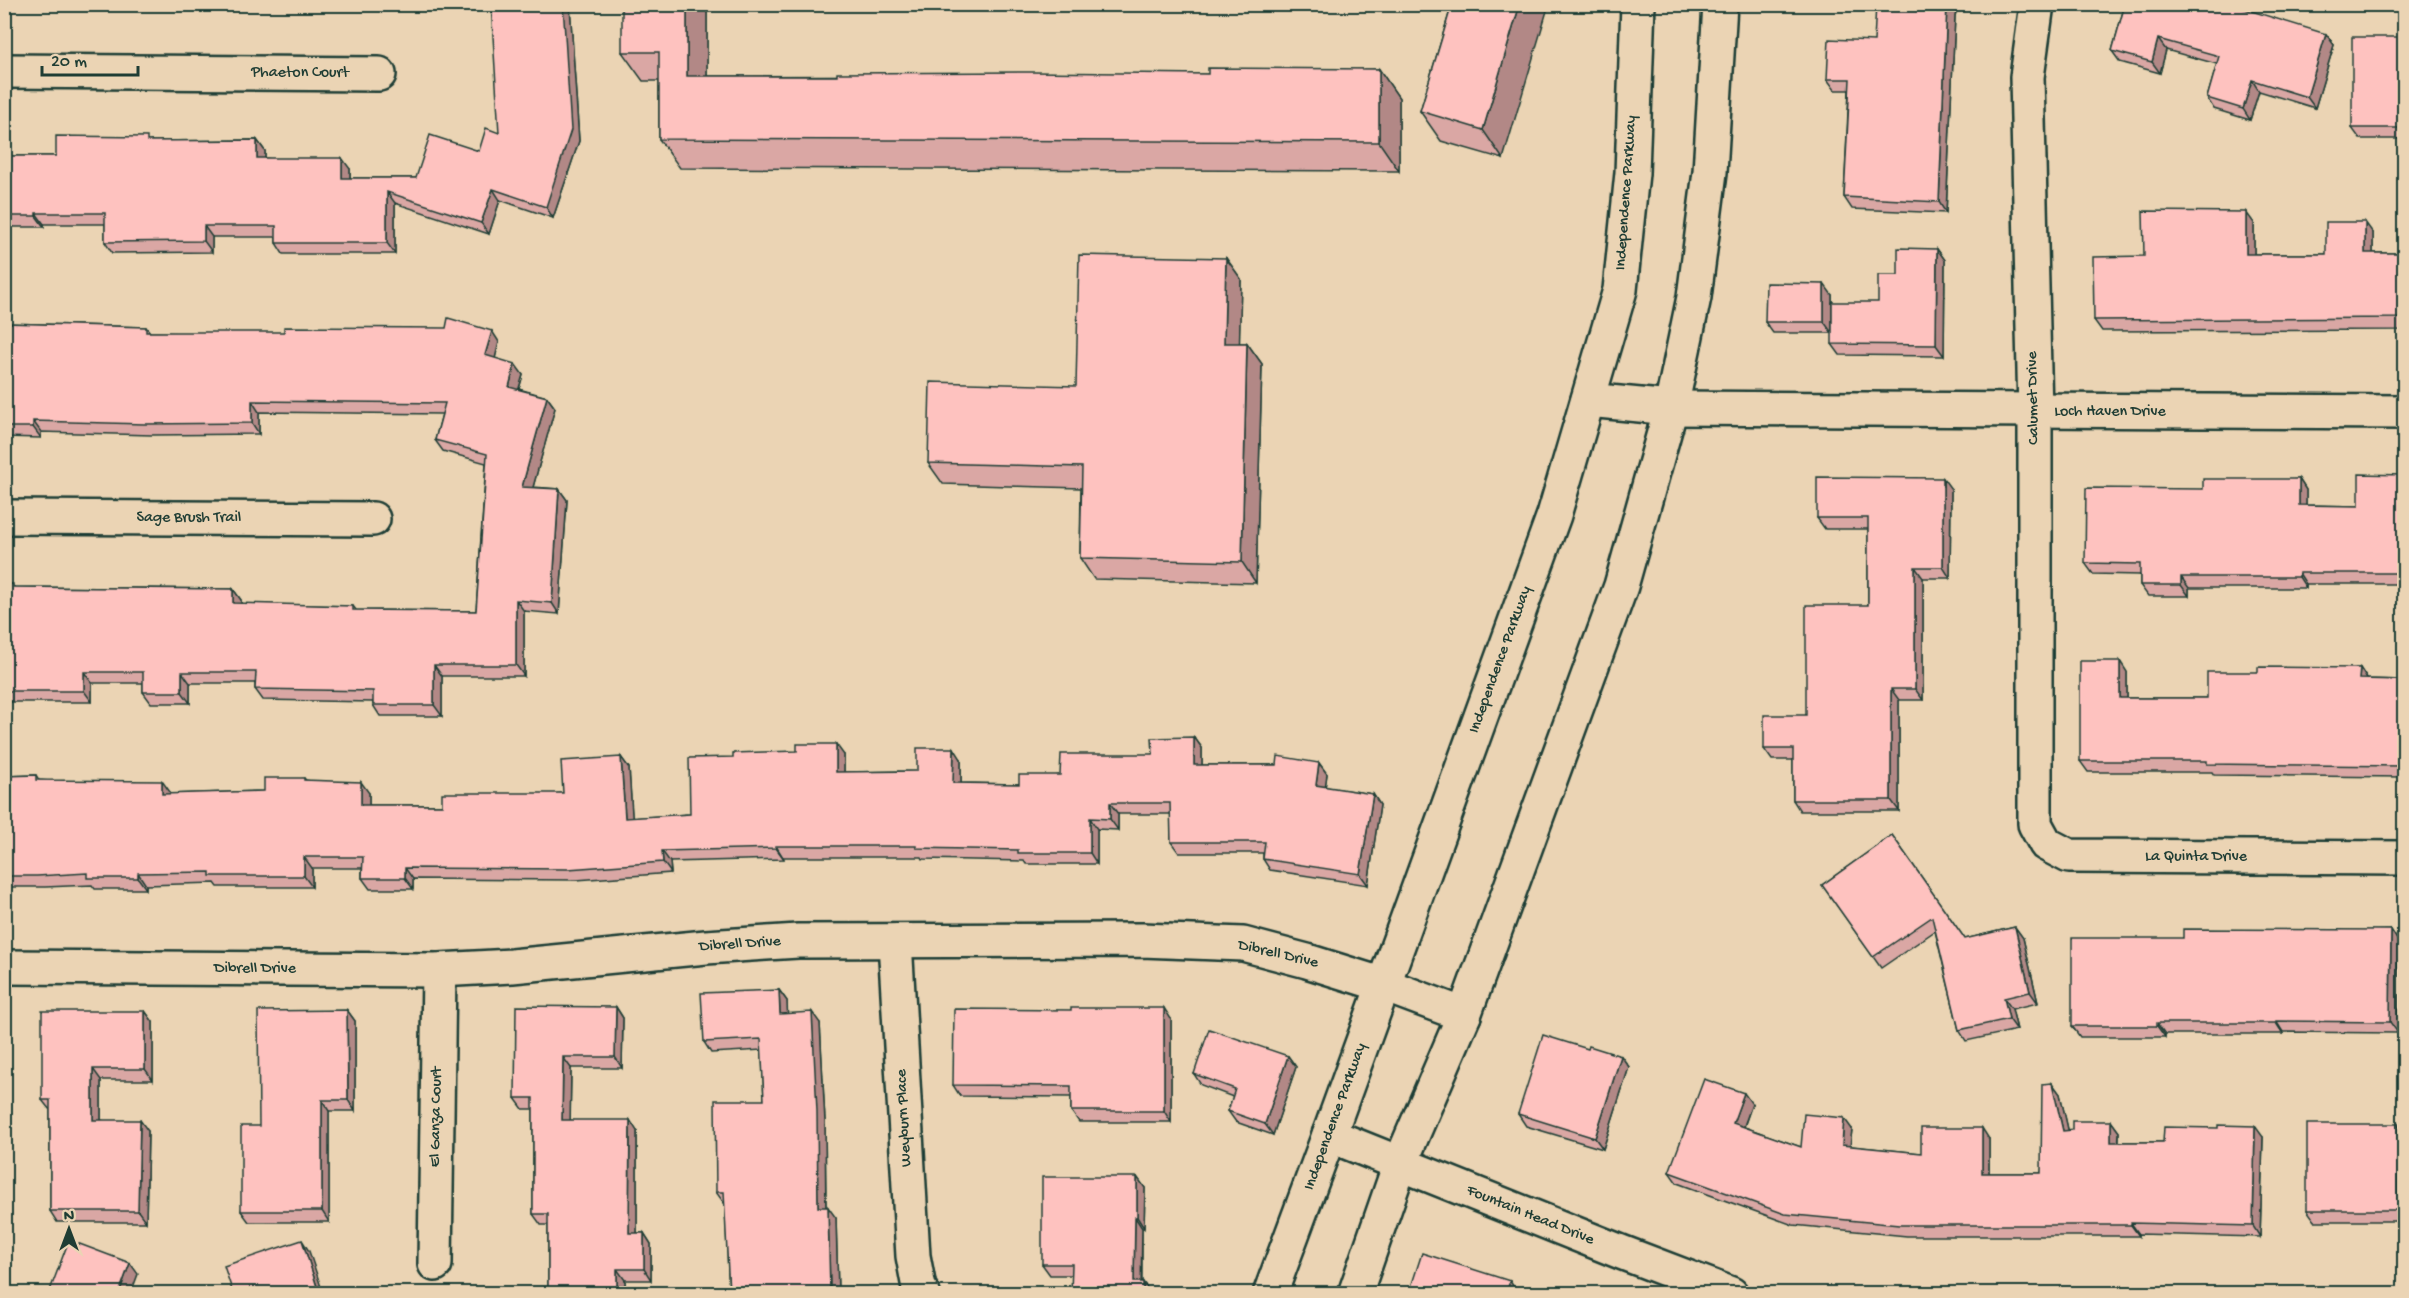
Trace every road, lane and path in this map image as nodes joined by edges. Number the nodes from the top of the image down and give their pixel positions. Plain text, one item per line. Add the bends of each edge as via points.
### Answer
1 (1638, 4) edge
2 (1720, 4) edge
3 (2037, 4) edge
4 (4, 71) edge
5 (379, 74) dead end
6 (1588, 400) junction
7 (1671, 408) junction
8 (2035, 412) junction
9 (2404, 412) edge
10 (4, 517) edge
11 (373, 519) dead end
12 (2036, 791) joint
13 (2404, 858) edge
14 (894, 941) junction
15 (4, 967) edge
16 (439, 970) junction
17 (1384, 985) junction
18 (1464, 1015) junction
19 (1329, 1135) junction
20 (1400, 1164) junction
21 (435, 1264) dead end
22 (923, 1293) edge
23 (1269, 1293) edge
24 (1355, 1293) edge
25 (1731, 1293) edge

1 - 6 street, Independence Parkway via 1632,173 1620,290
2 - 7 street via 1708,183 1694,297
3 - 8 street, Calumet Drive via 2027,77
4 - 5 street, Phaeton Court
6 - 7 street, Loch Haven Drive
6 - 17 street, Independence Parkway via 1554,515
7 - 8 street, Loch Haven Drive
7 - 18 street via 1621,586
8 - 9 street, Loch Haven Drive
8 - 12 street, Calumet Drive
10 - 11 street, Sage Brush Trail
12 - 13 street, La Quinta Drive via 2035,824 2046,844 2069,856
14 - 16 street, Dibrell Drive via 798,941
14 - 17 street, Dibrell Drive via 1142,940 1243,945
14 - 22 street, Weyburn Place via 913,1256
15 - 16 street, Dibrell Drive
16 - 21 street, El Ganza Court
17 - 18 street, Dibrell Drive
17 - 19 street, Independence Parkway
18 - 20 street
19 - 20 street, Fountain Head Drive
19 - 23 street, Independence Parkway
20 - 24 street
20 - 25 street, Fountain Head Drive

